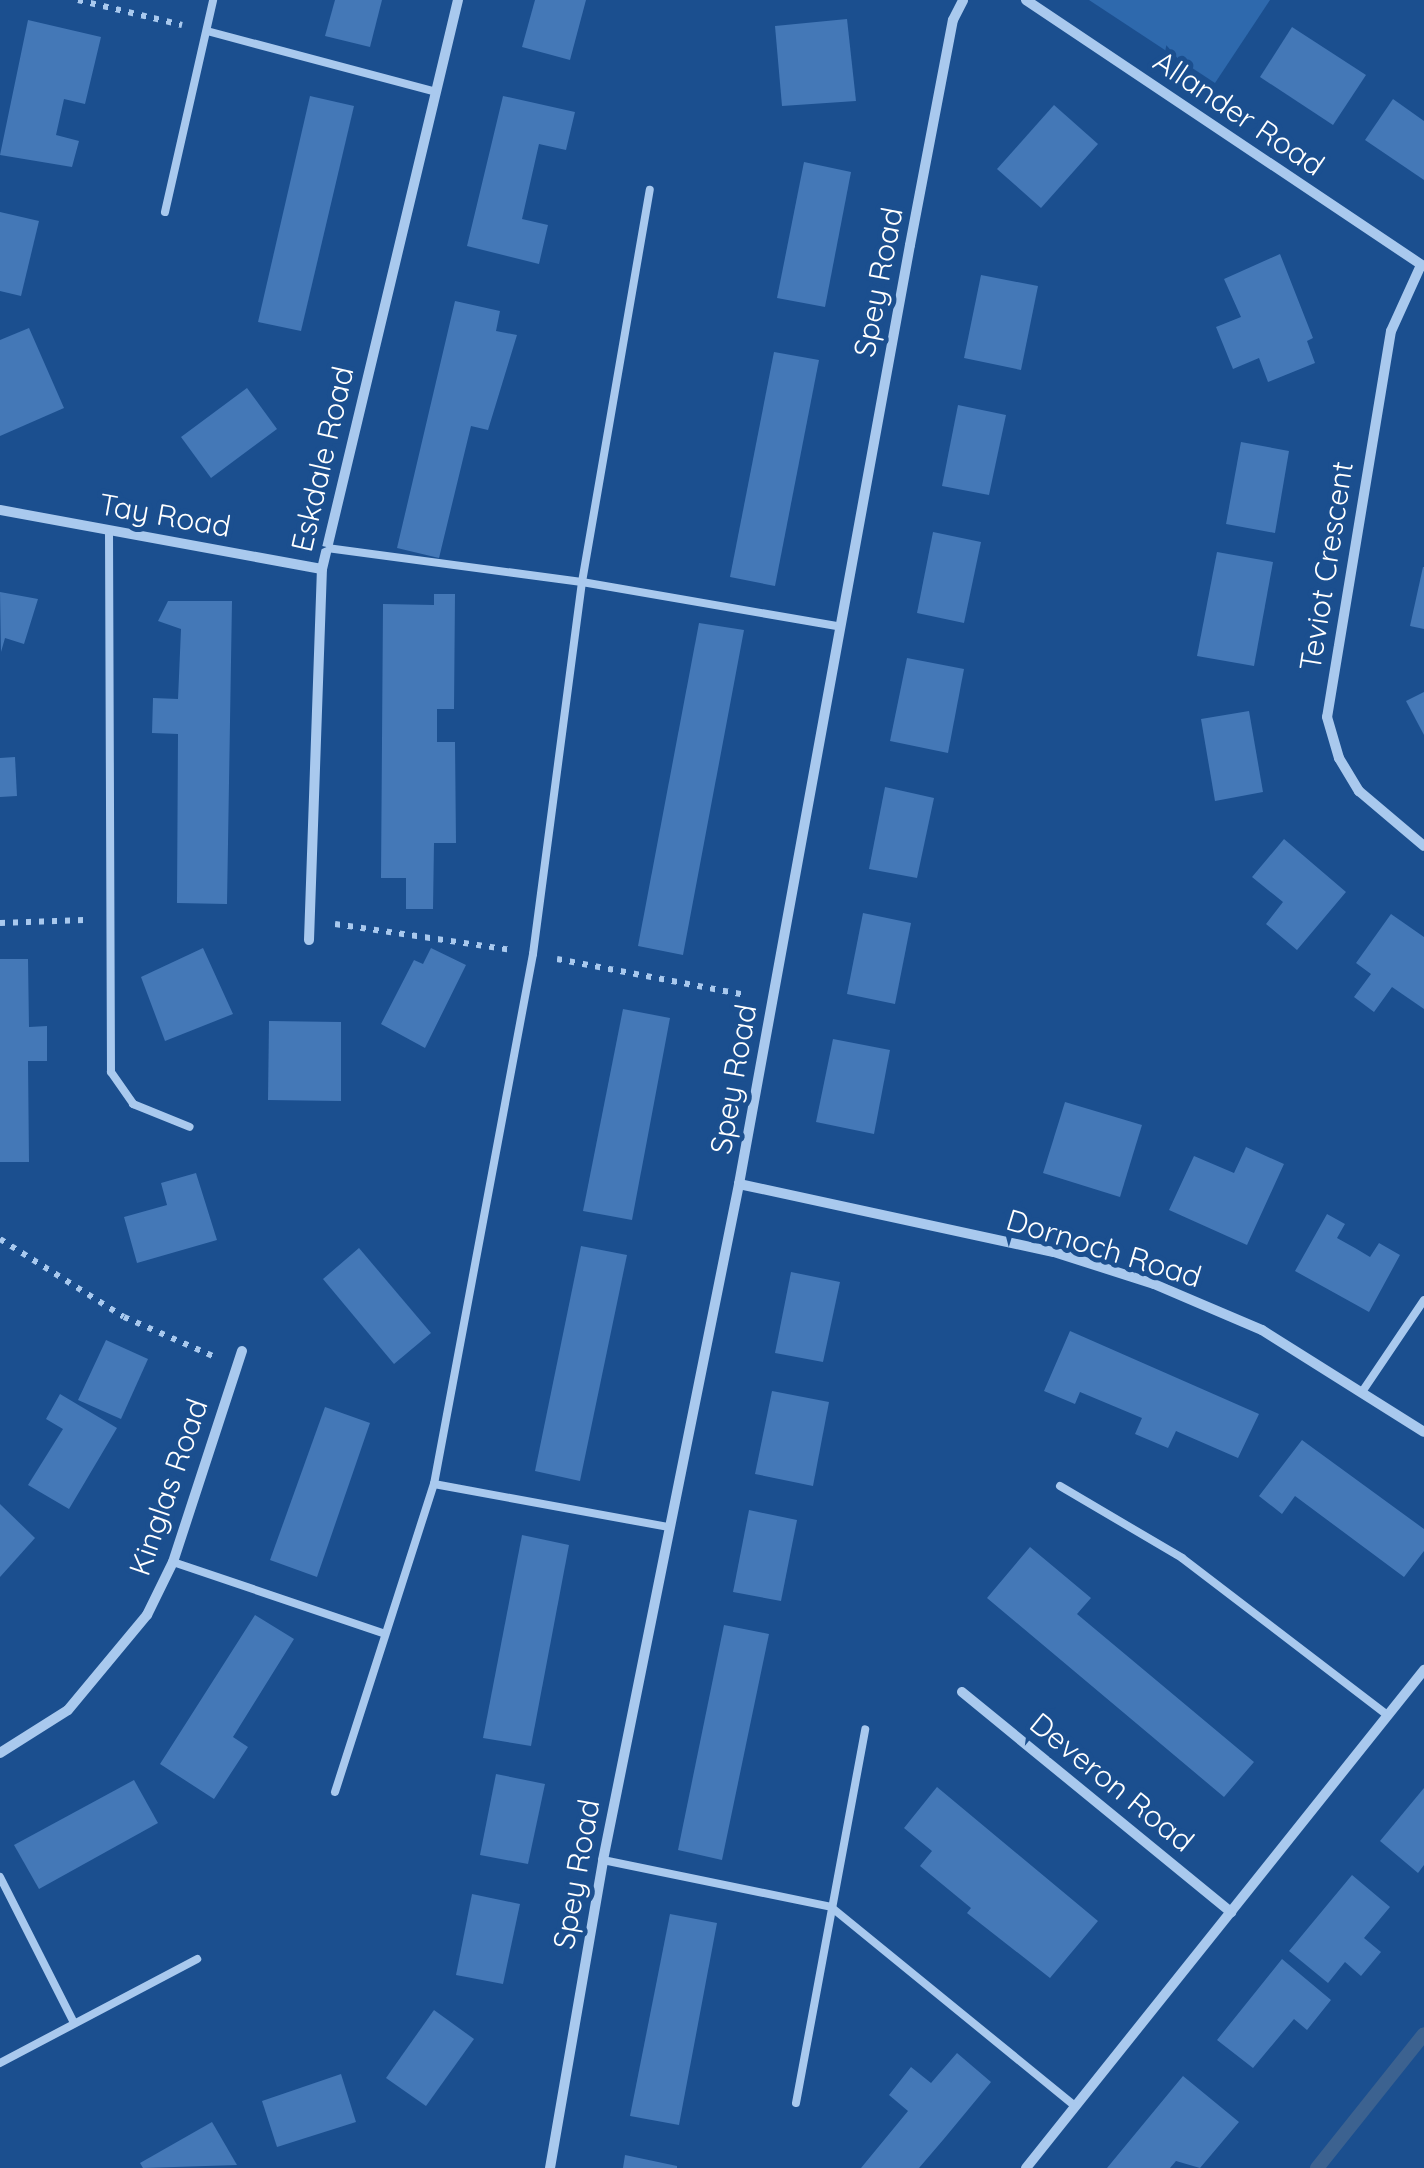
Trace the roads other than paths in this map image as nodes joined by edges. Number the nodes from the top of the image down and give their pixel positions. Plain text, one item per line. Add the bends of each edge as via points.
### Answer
1 (213, 0) edge
2 (458, 0) edge
3 (963, 0) edge
4 (1026, 0) edge
5 (207, 31) junction
6 (436, 92) junction
7 (650, 190) dead end
8 (165, 212) dead end
9 (1422, 266) edge
10 (0, 510) edge
11 (108, 531) junction
12 (327, 548) junction
13 (322, 569) junction
14 (582, 582) junction
15 (838, 626) junction
16 (1424, 846) edge
17 (309, 940) dead end
18 (190, 1127) dead end
19 (740, 1184) junction
20 (1424, 1300) edge
21 (242, 1351) dead end
22 (1364, 1390) junction
23 (1424, 1432) edge
24 (434, 1484) junction
25 (1060, 1486) dead end
26 (669, 1526) junction
27 (173, 1562) junction
28 (383, 1633) junction
29 (1424, 1670) edge
30 (962, 1692) dead end
31 (1387, 1715) junction
32 (866, 1730) dead end
33 (0, 1752) edge
34 (335, 1792) dead end
35 (603, 1860) junction
36 (0, 1877) edge
37 (831, 1907) junction
38 (1231, 1912) junction
39 (197, 1959) dead end
40 (74, 2024) junction
41 (0, 2063) edge
42 (796, 2103) dead end
43 (1076, 2106) junction
44 (550, 2168) edge
45 (1027, 2168) edge

1 - 5 lane
2 - 6 street, Eskdale Road
3 - 15 street, Spey Road via 953,20
4 - 9 street, Allander Road
5 - 6 lane
5 - 8 lane
6 - 12 street, Eskdale Road
7 - 14 lane
9 - 16 street, Teviot Crescent via 1391,331 1327,717 1339,758 1360,791
10 - 11 street, Tay Road
11 - 13 street, Tay Road
11 - 18 lane via 111,1072 133,1104
12 - 13 street, Eskdale Road
12 - 14 lane
13 - 17 street, Eskdale Road
14 - 15 lane
14 - 24 lane via 534,954
15 - 19 street, Spey Road
19 - 22 street, Dornoch Road via 1054,1252 1138,1279 1262,1330
19 - 26 street, Spey Road
20 - 22 lane
21 - 27 street, Kinglas Road
22 - 23 street, Dornoch Road
24 - 26 lane
24 - 28 lane
25 - 31 lane via 1182,1558
26 - 35 street, Spey Road
27 - 28 lane
27 - 33 street, Kinglas Road via 113,1663 40,1733
28 - 34 lane
29 - 31 street
30 - 38 street, Deveron Road
31 - 38 street
32 - 37 lane
35 - 37 lane
35 - 44 street, Spey Road
36 - 40 lane
37 - 42 lane
37 - 43 lane
38 - 43 street
39 - 40 lane
40 - 41 lane
43 - 45 street

